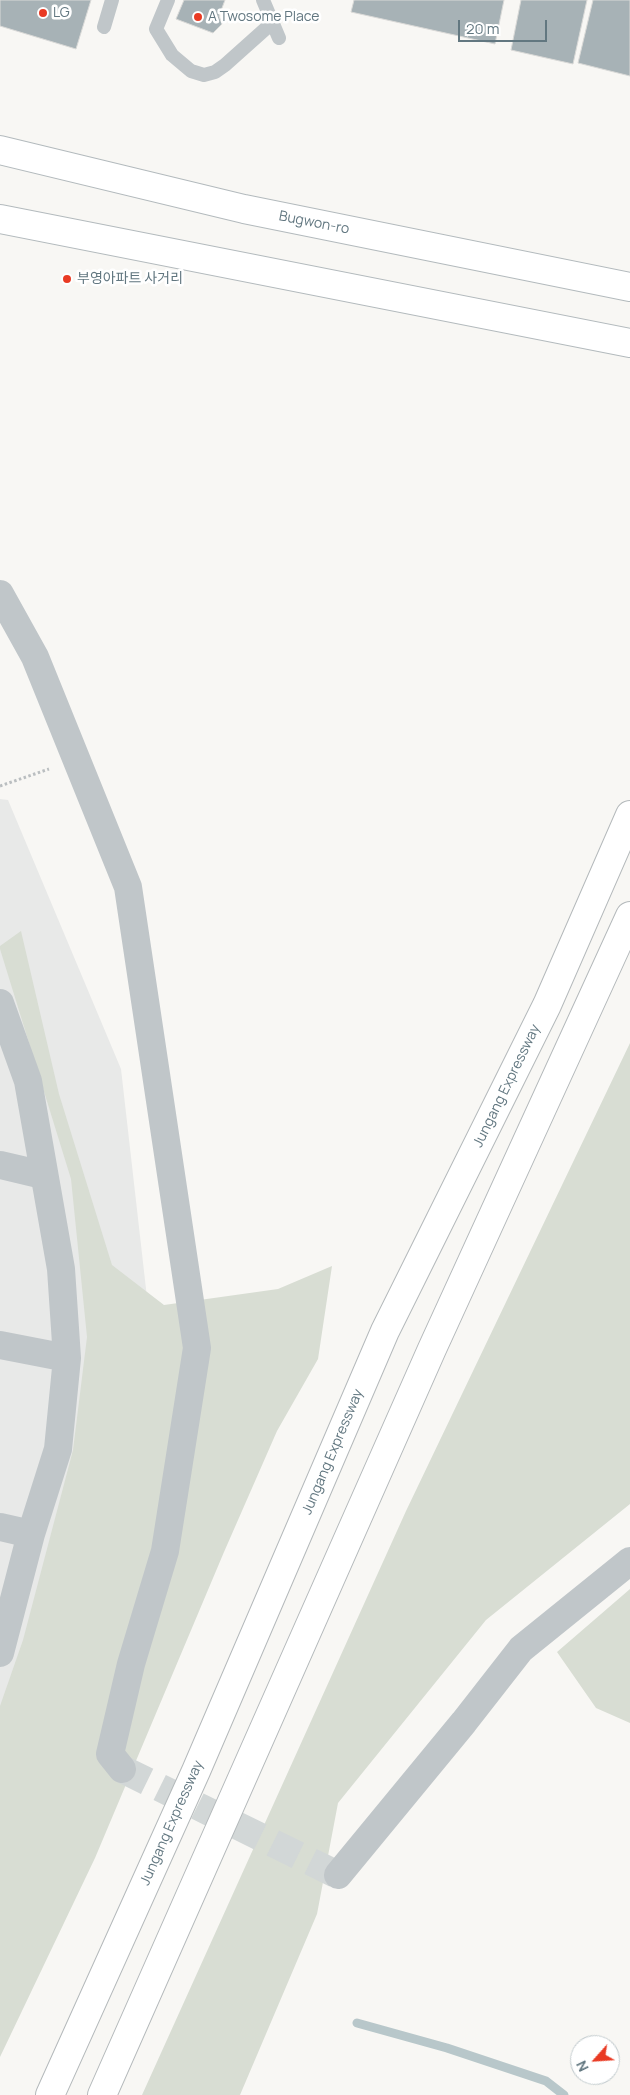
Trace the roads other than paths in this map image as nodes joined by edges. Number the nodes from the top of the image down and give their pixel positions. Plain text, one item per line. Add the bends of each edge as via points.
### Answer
1 (112, 0) edge
2 (168, 0) edge
3 (264, 0) edge
4 (272, 23) junction
5 (104, 27) dead end
6 (279, 38) dead end
7 (0, 150) edge
8 (0, 219) edge
9 (630, 287) edge
10 (630, 343) edge
11 (0, 594) edge
12 (630, 815) edge
13 (630, 916) edge
14 (0, 1003) edge
15 (0, 1165) edge
16 (43, 1175) junction
17 (0, 1344) edge
18 (67, 1358) junction
19 (0, 1527) edge
20 (31, 1534) junction
21 (630, 1561) edge
22 (0, 1653) edge
23 (122, 1769) tunnel mouth
24 (338, 1875) dead end
25 (50, 2095) edge
26 (102, 2095) edge

1 - 5 lane
2 - 4 lane via 156,29 172,55 191,71 204,75 225,65
3 - 4 lane
4 - 6 lane
7 - 9 main road, Bugwon-ro via 244,209
8 - 10 main road
11 - 23 street via 35,658 128,887 197,1348 165,1551 131,1664 110,1754
12 - 25 main road, Jungang Expressway via 547,1005 386,1331 196,1771
13 - 26 main road via 432,1349
14 - 16 street via 28,1081
15 - 16 street
16 - 18 street via 61,1269
17 - 18 street
18 - 20 street via 58,1449
19 - 20 street
20 - 22 street
21 - 24 street via 520,1649

